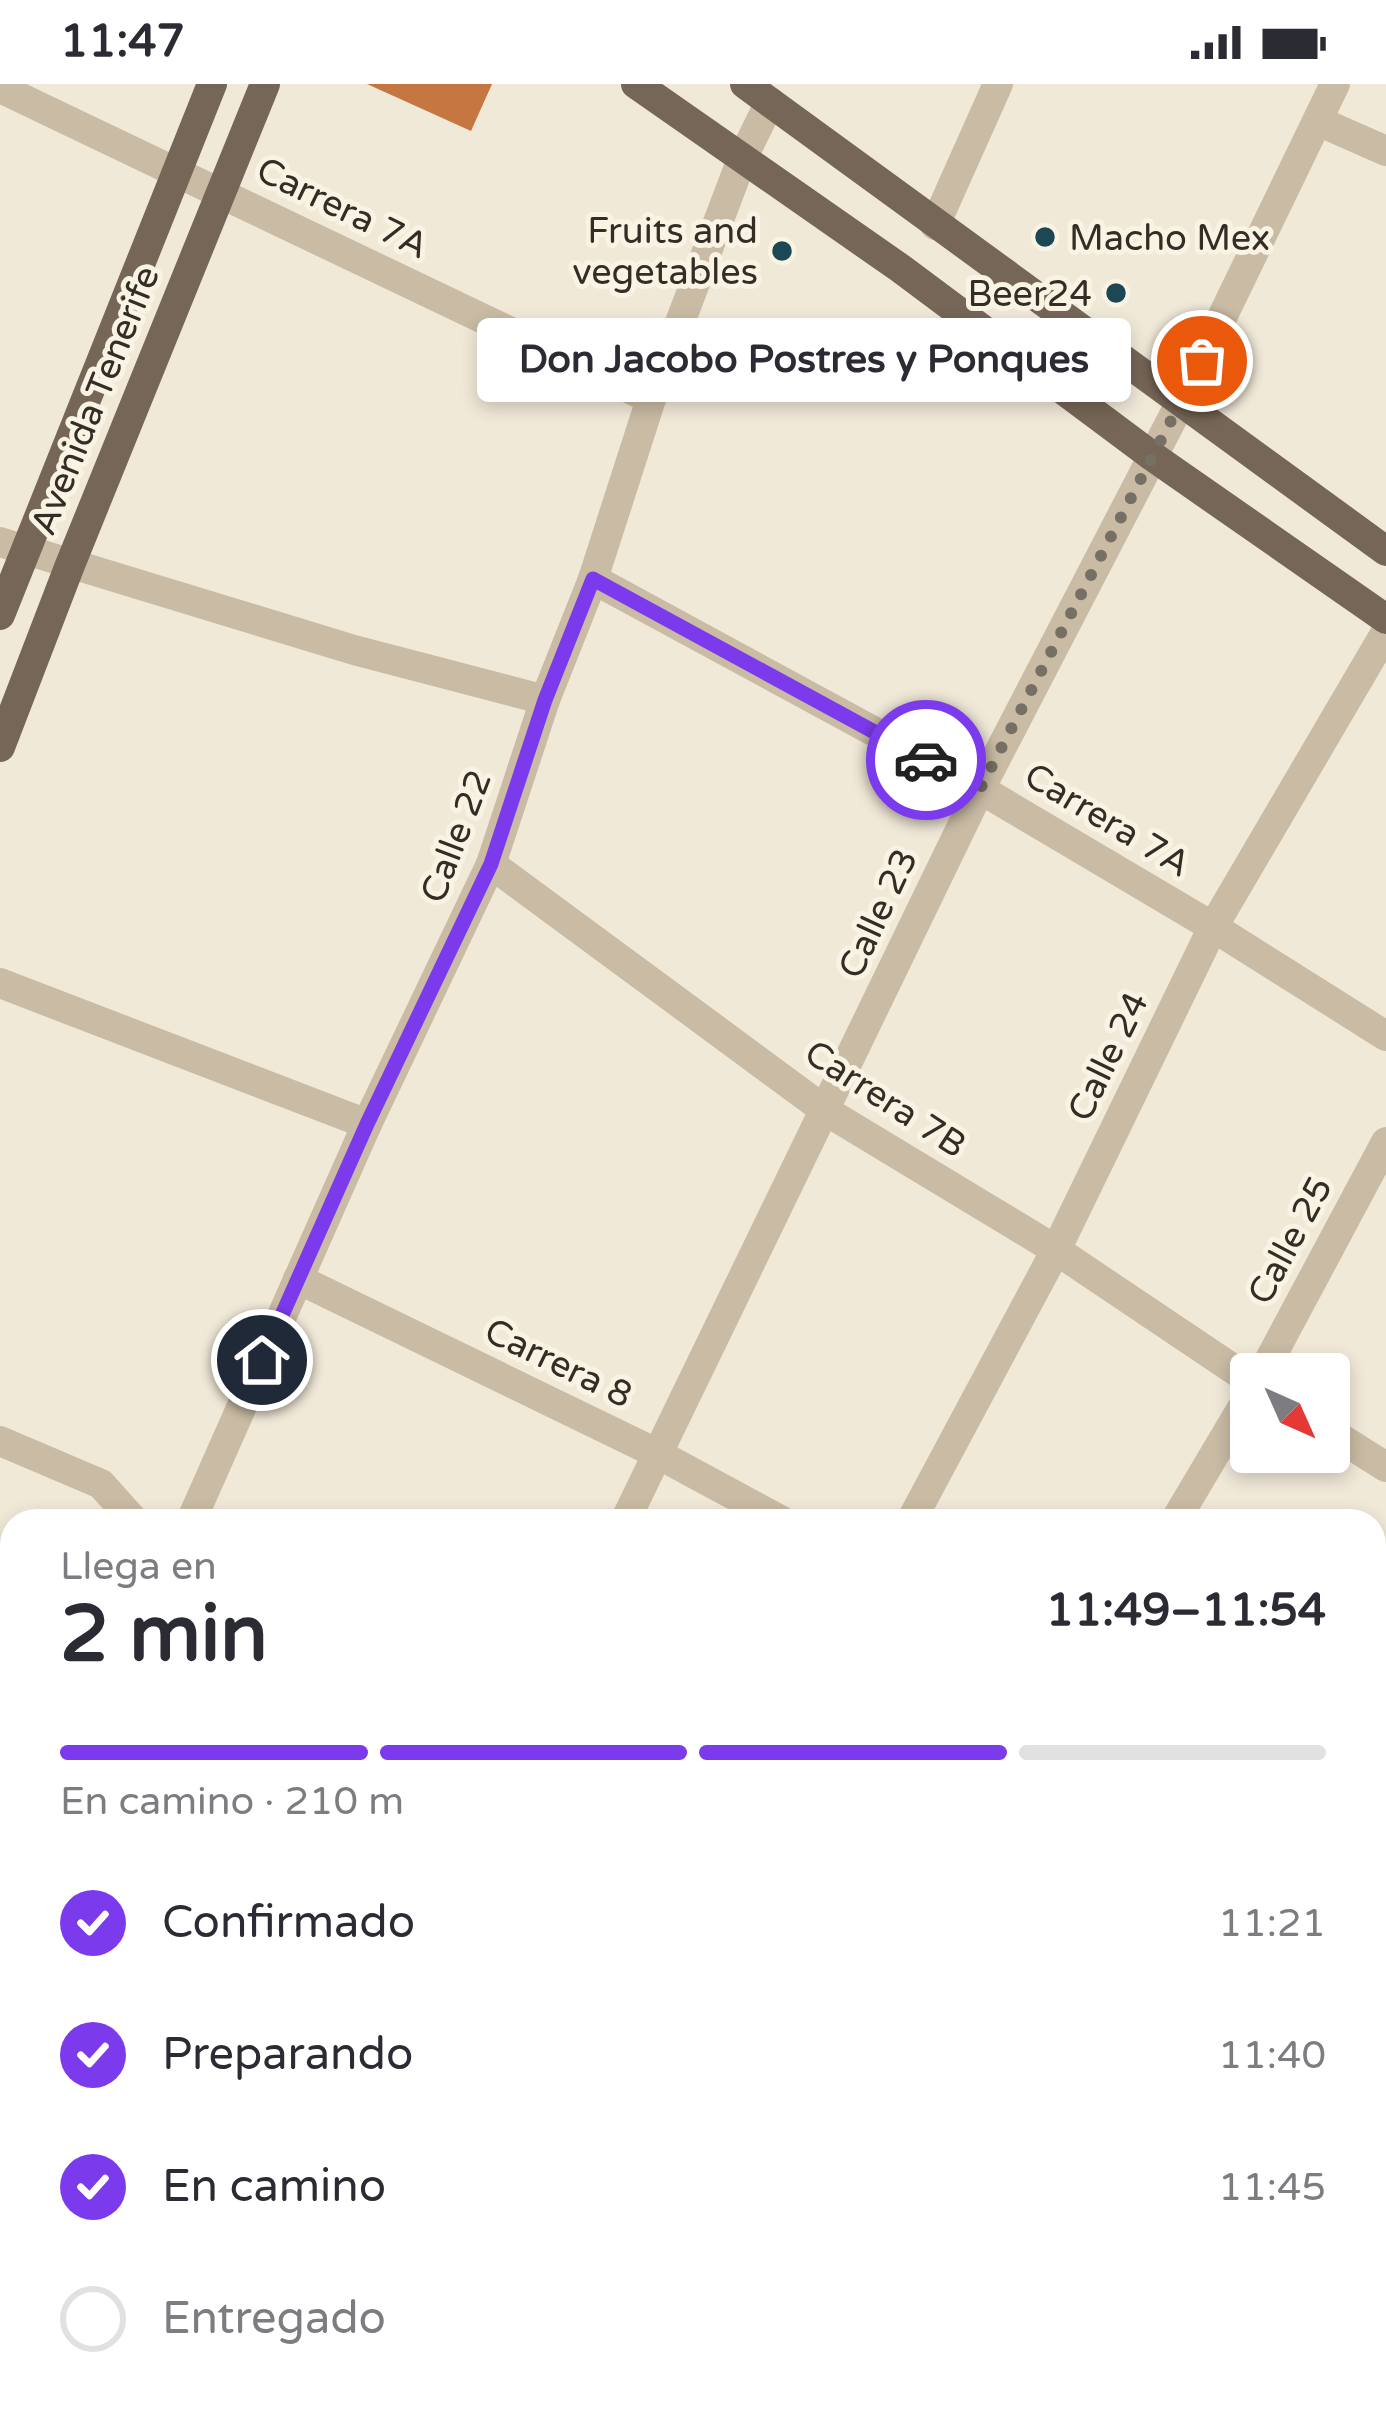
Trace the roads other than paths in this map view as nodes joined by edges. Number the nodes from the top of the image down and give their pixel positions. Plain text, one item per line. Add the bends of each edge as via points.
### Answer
1 (212, 84) edge
2 (265, 84) edge
3 (636, 84) edge
4 (998, 84) edge
5 (1335, 84) edge
6 (0, 88) edge
7 (757, 93) edge
8 (1318, 121) junction
9 (1386, 151) edge
10 (742, 160) junction
11 (178, 171) junction
12 (221, 191) junction
13 (935, 225) junction
14 (651, 399) junction
15 (1182, 400) junction
16 (1152, 456) junction
17 (13, 546) edge
18 (1386, 551) edge
19 (70, 565) junction
20 (593, 579) junction
21 (0, 615) edge
22 (1386, 620) edge
23 (1386, 632) edge
24 (545, 700) junction
25 (0, 747) edge
26 (980, 789) junction
27 (491, 864) junction
28 (1214, 927) junction
29 (0, 983) edge
30 (1386, 1036) edge
31 (826, 1111) junction
32 (367, 1124) junction
33 (1386, 1142) edge
34 (1057, 1250) junction
35 (298, 1279) junction
36 (1273, 1353) edge
37 (1230, 1367) edge
38 (1230, 1428) edge
39 (0, 1441) edge
40 (1350, 1444) edge
41 (656, 1453) junction
42 (1386, 1467) edge
43 (126, 1509) edge
44 (196, 1509) edge
45 (630, 1509) edge
46 (760, 1509) edge
47 (917, 1509) edge
48 (1182, 1509) edge

1 - 11 main road, Avenida Tenerife
2 - 12 main road, Avenida Tenerife
3 - 10 main road
4 - 13 street
5 - 8 street, Calle 23
6 - 11 street, Carrera 7A
7 - 10 street, Calle 22
7 - 13 main road
8 - 9 street
8 - 15 street, Calle 23
10 - 14 street, Calle 22
10 - 16 main road
11 - 12 street, Carrera 7A
11 - 17 main road, Avenida Tenerife
12 - 14 street, Carrera 7A
12 - 19 main road, Avenida Tenerife
13 - 15 main road
14 - 20 street, Calle 22
15 - 16 street, Calle 23
15 - 18 main road
16 - 22 main road
16 - 26 street, Calle 23
17 - 19 street
17 - 21 main road, Avenida Tenerife
19 - 24 street
19 - 25 main road, Avenida Tenerife
20 - 24 street, Calle 22
20 - 26 street, Carrera 7A
23 - 28 street, Calle 24
24 - 27 street, Calle 22
26 - 28 street, Carrera 7A
26 - 31 street, Calle 23
27 - 31 street, Carrera 7B
27 - 32 street, Calle 22
28 - 30 street, Carrera 7A
28 - 34 street, Calle 24
29 - 32 street
31 - 34 street, Carrera 7B
31 - 41 street, Calle 23
32 - 35 street, Calle 22
33 - 36 street, Calle 25
34 - 37 street, Carrera 7B
34 - 47 street, Calle 24
35 - 41 street, Carrera 8
35 - 44 street, Calle 22
38 - 48 street
39 - 43 street via 101,1484
40 - 42 street
41 - 45 street, Calle 23
41 - 46 street, Carrera 8

